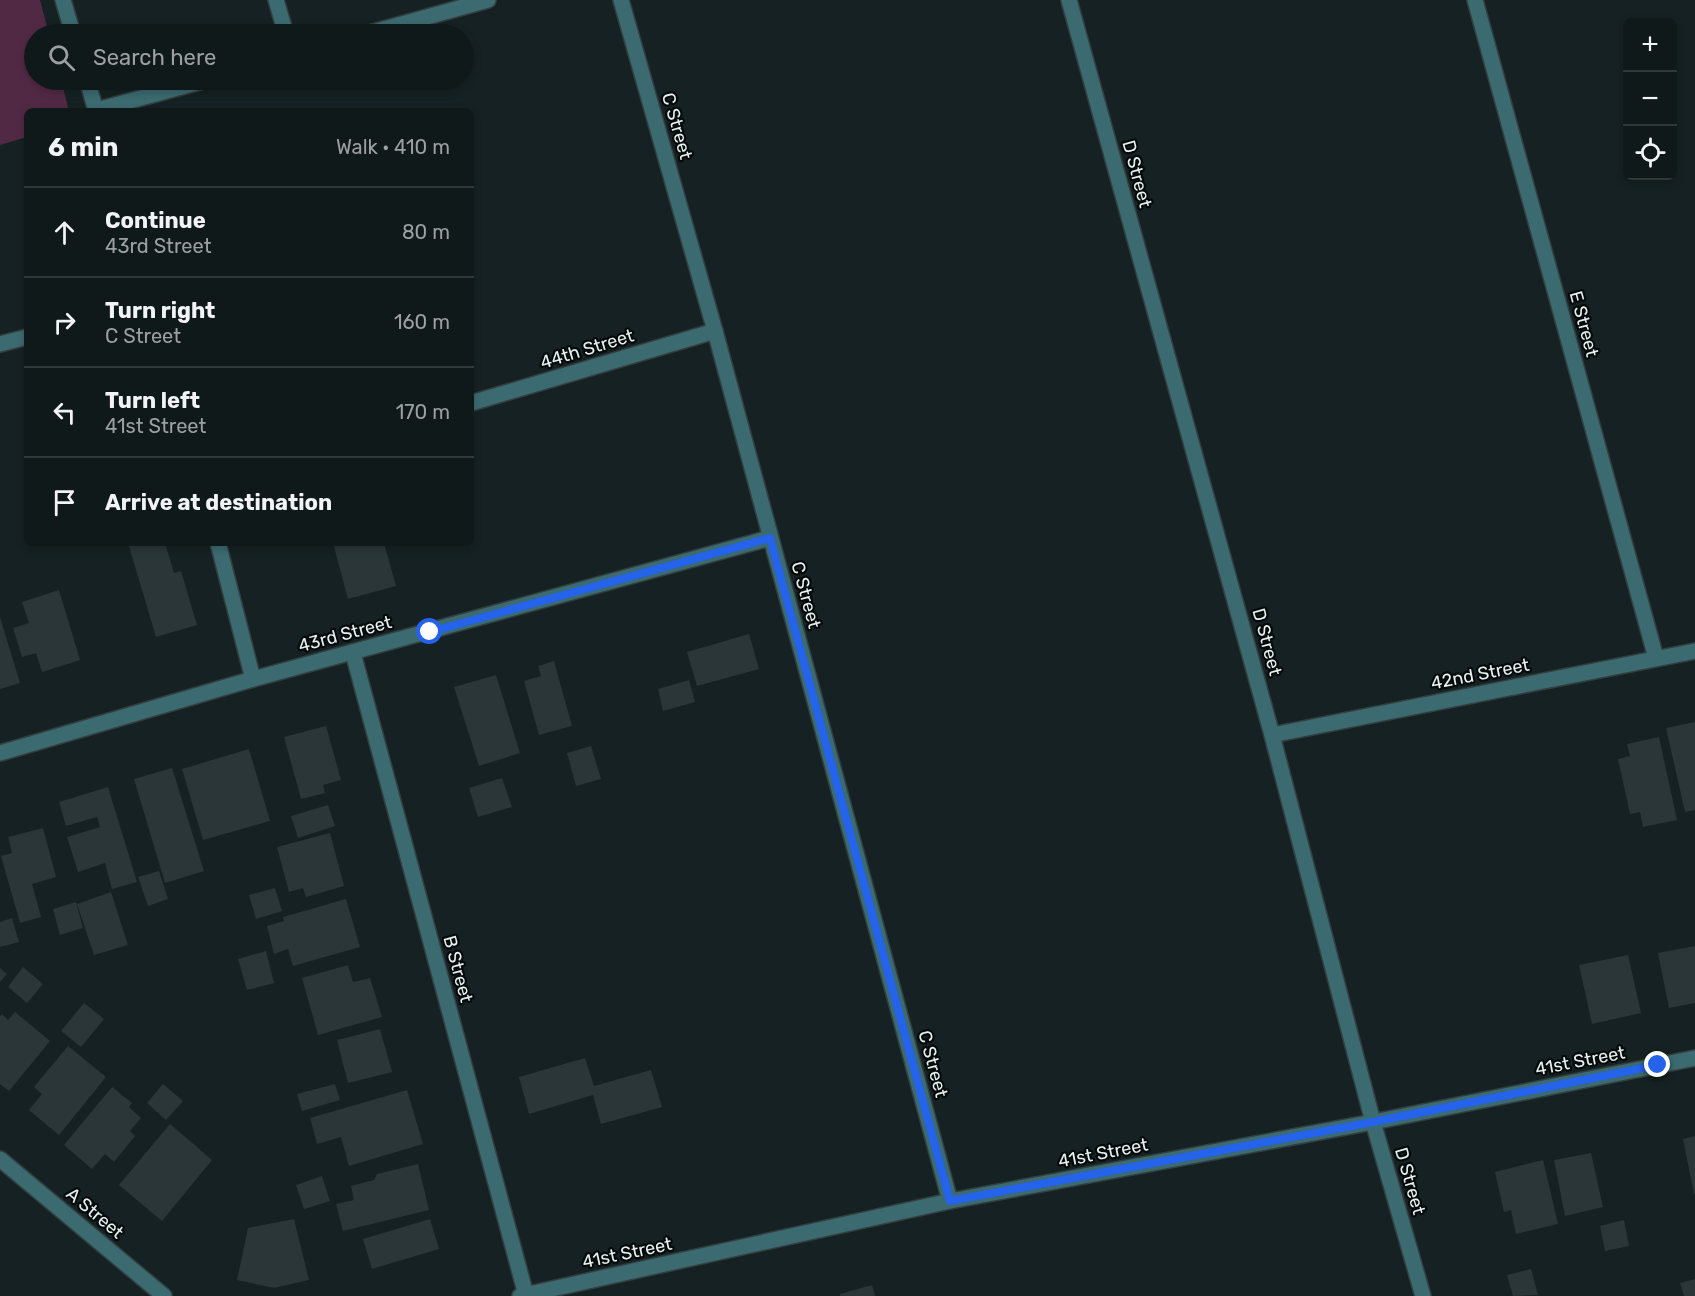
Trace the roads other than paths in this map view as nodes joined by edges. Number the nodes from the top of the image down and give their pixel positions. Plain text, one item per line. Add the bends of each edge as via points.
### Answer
1 (63, 0) edge
2 (276, 0) edge
3 (488, 0) edge
4 (621, 0) edge
5 (1069, 0) edge
6 (1475, 0) edge
7 (71, 24) edge
8 (283, 24) edge
9 (402, 24) edge
10 (92, 90) edge
11 (172, 90) edge
12 (100, 108) edge
13 (108, 108) edge
14 (715, 331) junction
15 (24, 338) edge
16 (0, 344) edge
17 (474, 403) edge
18 (770, 538) junction
19 (219, 546) edge
20 (1695, 651) edge
21 (353, 653) junction
22 (1656, 658) junction
23 (253, 679) junction
24 (1272, 735) junction
25 (0, 753) edge
26 (1695, 1058) edge
27 (1373, 1122) junction
28 (0, 1159) edge
29 (950, 1201) junction
30 (523, 1295) edge
31 (164, 1296) edge
32 (1423, 1296) edge

1 - 7 street
2 - 8 street
3 - 9 street
4 - 14 street, C Street
5 - 24 street, D Street
6 - 22 street, E Street
10 - 12 street
11 - 13 street
14 - 17 street, 44th Street
14 - 18 street, C Street
15 - 16 street
18 - 21 street, 43rd Street
18 - 29 street, C Street
19 - 23 street
20 - 22 street, 42nd Street
21 - 23 street, 43rd Street
21 - 30 street, B Street
22 - 24 street, 42nd Street
23 - 25 street, 43rd Street
24 - 27 street, D Street
26 - 27 street, 41st Street
27 - 29 street, 41st Street
27 - 32 street, D Street
28 - 31 street, A Street
29 - 30 street, 41st Street

